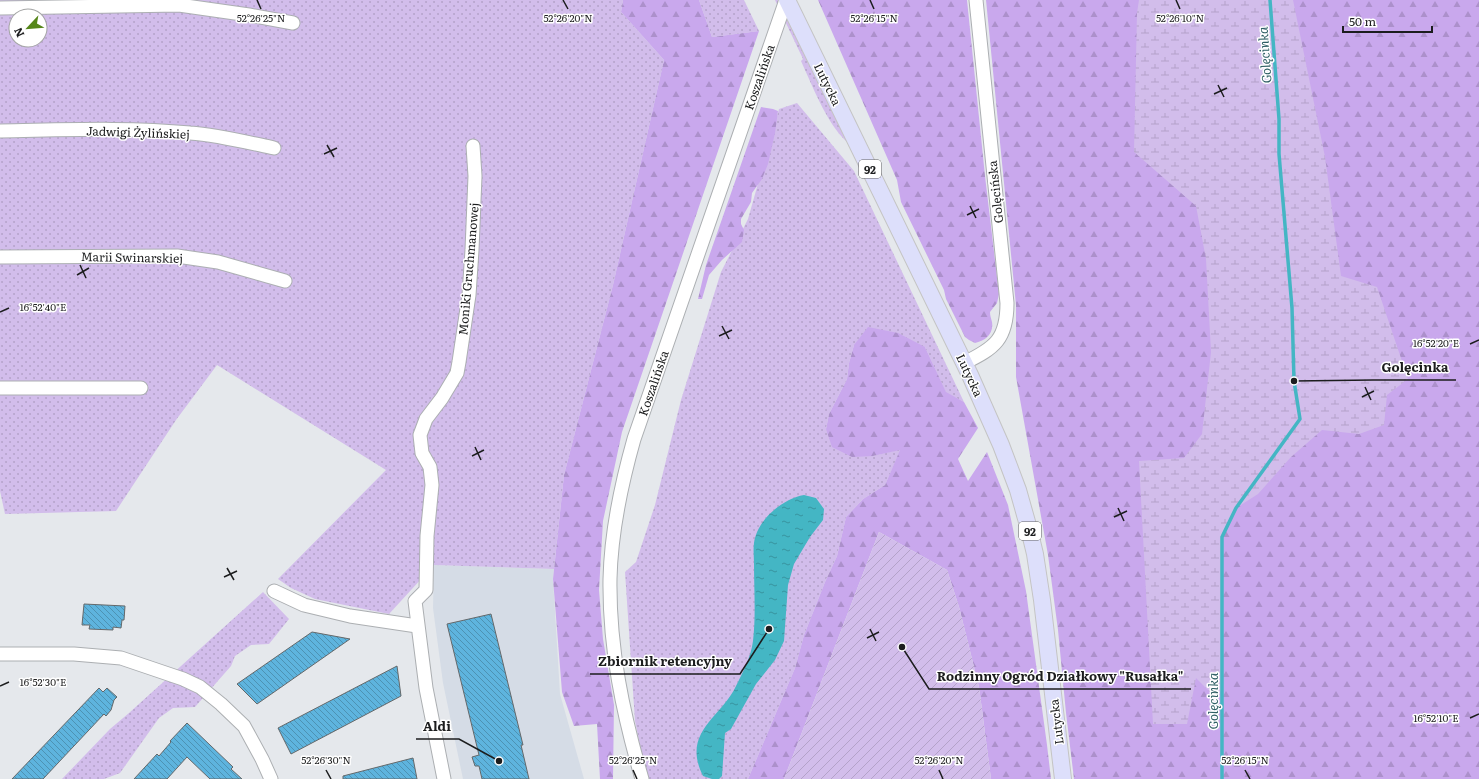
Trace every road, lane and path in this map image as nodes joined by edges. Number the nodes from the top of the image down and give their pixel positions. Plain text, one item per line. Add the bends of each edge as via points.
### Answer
1 (786, 0) edge
2 (976, 0) edge
3 (0, 8) edge
4 (293, 23) dead end
5 (0, 131) edge
6 (473, 146) dead end
7 (274, 148) dead end
8 (0, 257) edge
9 (286, 281) dead end
10 (964, 363) junction
11 (0, 388) edge
12 (141, 388) dead end
13 (274, 591) dead end
14 (417, 626) junction
15 (0, 654) edge
16 (271, 779) edge
17 (444, 779) edge
18 (642, 779) edge
19 (1063, 779) edge

1 - 10 main road, Lutycka / 92
1 - 18 street, Koszalińska via 634,439 616,516 610,578 613,640 618,681
2 - 10 street, Golęcińska via 1008,303 1004,329 997,342
3 - 4 street via 179,5
5 - 7 street, Jadwigi Żylińskiej via 108,130 190,133
6 - 14 street, Moniki Gruchmanowej via 475,176 469,295 457,373 426,419 420,436 422,453 430,467 432,485 427,536 426,590 415,601
8 - 9 street, Marii Swinarskiej via 177,256 218,262
10 - 19 main road, Lutycka / 92 via 1008,462 1029,528 1042,600
11 - 12 street
13 - 14 street via 304,606
14 - 17 street, Moniki Gruchmanowej
15 - 16 street via 74,654 121,658 183,679 200,687 244,726

